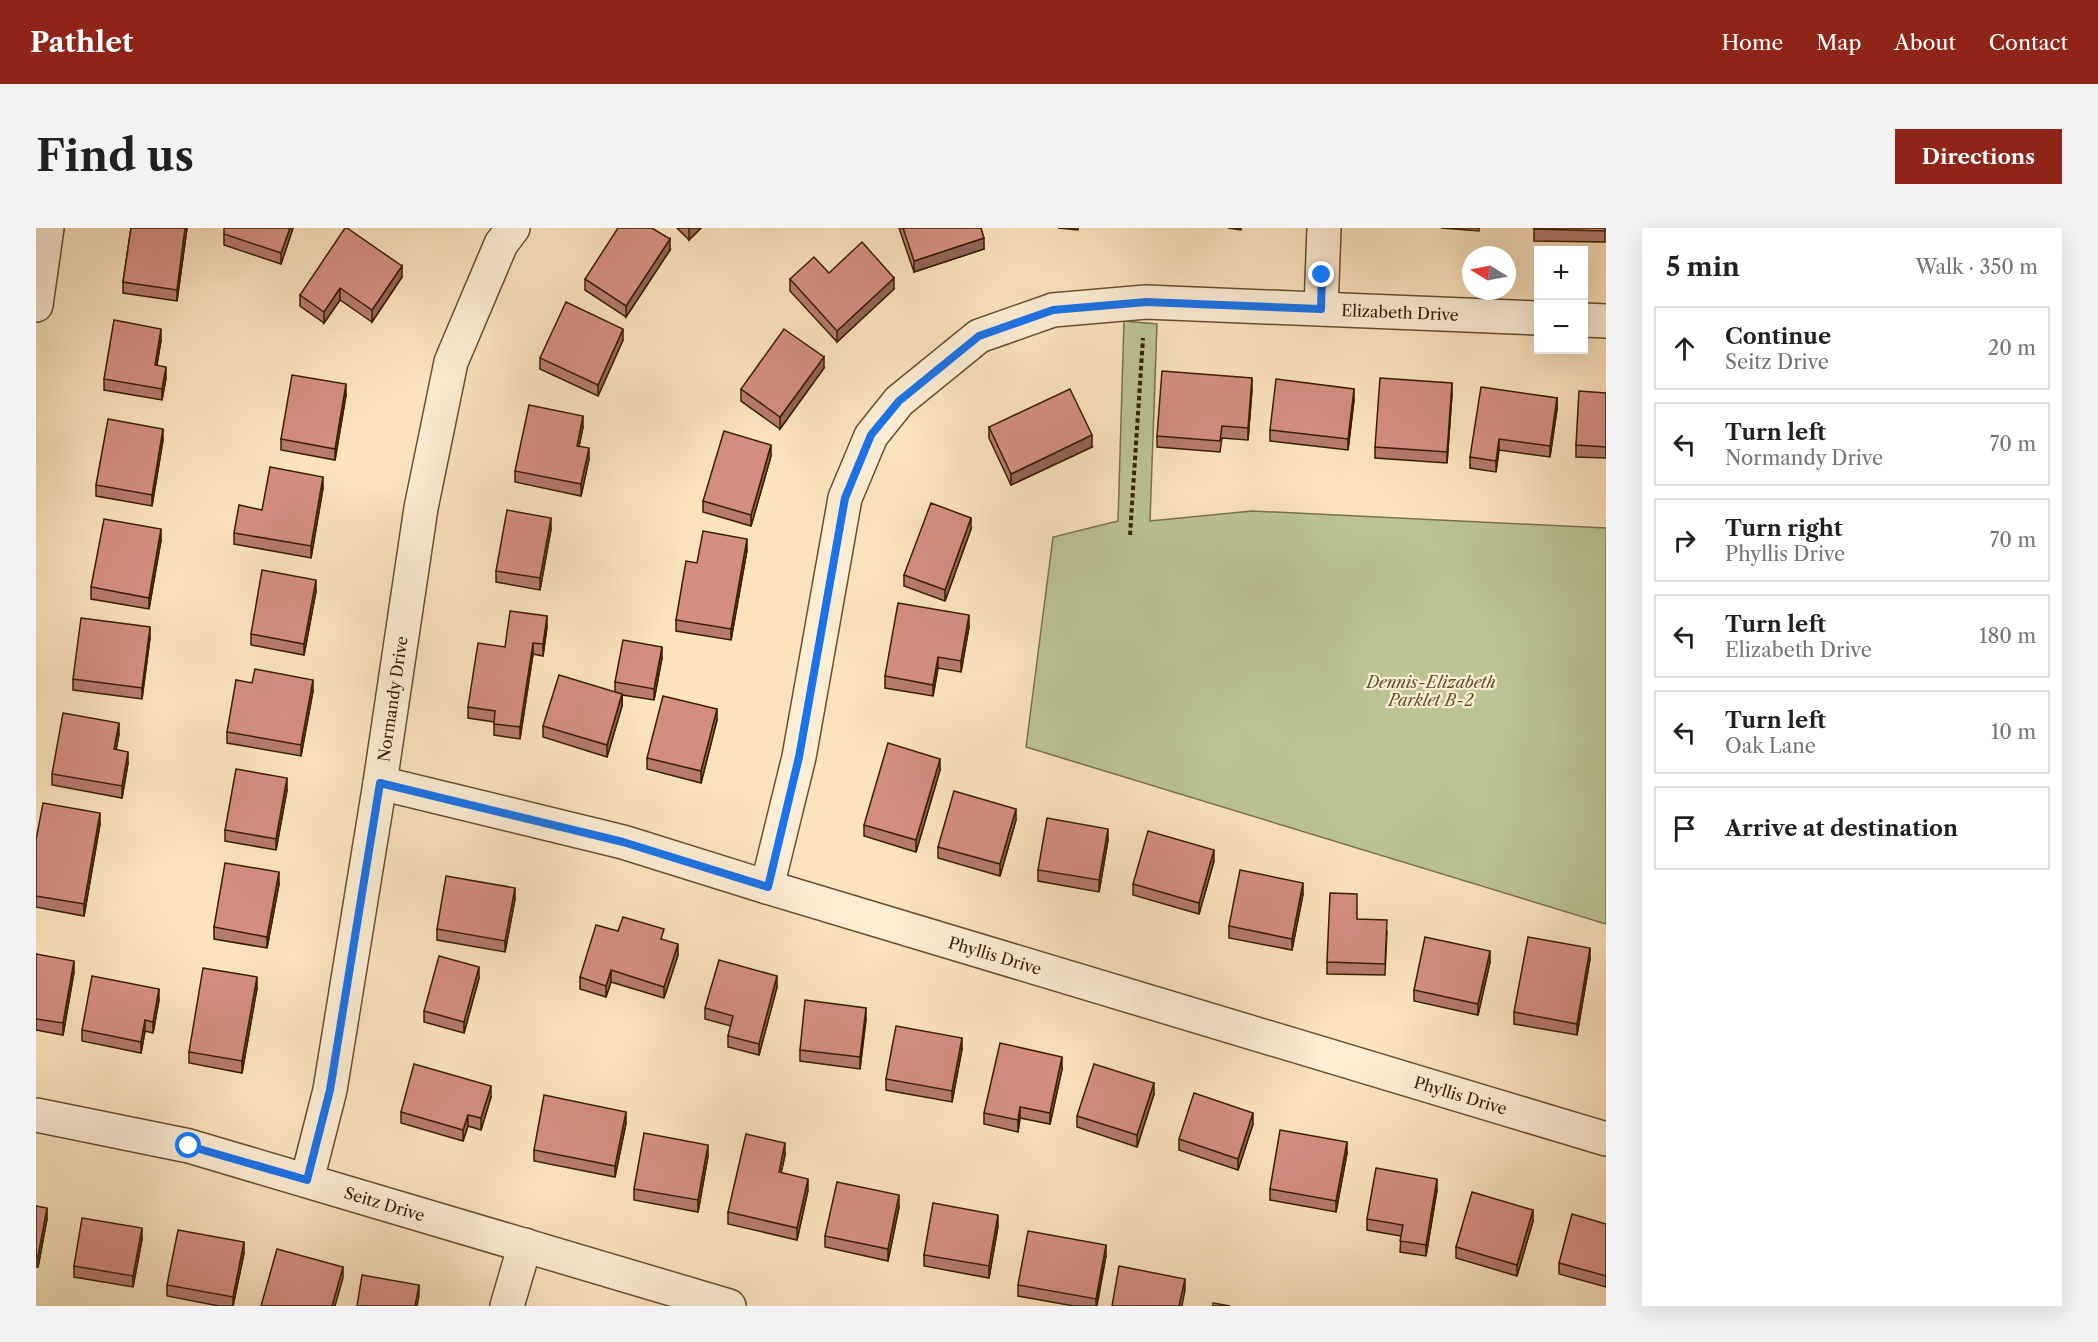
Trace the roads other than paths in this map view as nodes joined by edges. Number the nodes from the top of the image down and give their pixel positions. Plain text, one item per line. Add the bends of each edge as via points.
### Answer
1 (47, 228) edge
2 (1324, 228) edge
3 (497, 233) edge
4 (36, 305) edge
5 (1321, 309) junction
6 (1534, 318) edge
7 (1588, 320) edge
8 (1606, 321) edge
9 (380, 783) junction
10 (768, 887) junction
11 (36, 1115) edge
12 (1606, 1139) edge
13 (307, 1180) junction
14 (525, 1245) junction
15 (507, 1306) edge
16 (729, 1306) edge

1 - 4 street
2 - 5 street
3 - 9 street, Normandy Drive via 451,362 421,508
5 - 6 street, Elizabeth Drive
5 - 10 street, Elizabeth Drive via 1146,302 1053,310 979,336 899,401 871,435 845,498 799,757
7 - 8 street
9 - 10 street, Phyllis Drive via 623,842
9 - 13 street, Normandy Drive via 330,1090
10 - 12 street, Phyllis Drive
11 - 13 street, Seitz Drive via 189,1146
13 - 14 street, Seitz Drive
14 - 15 street
14 - 16 street, Seitz Drive

